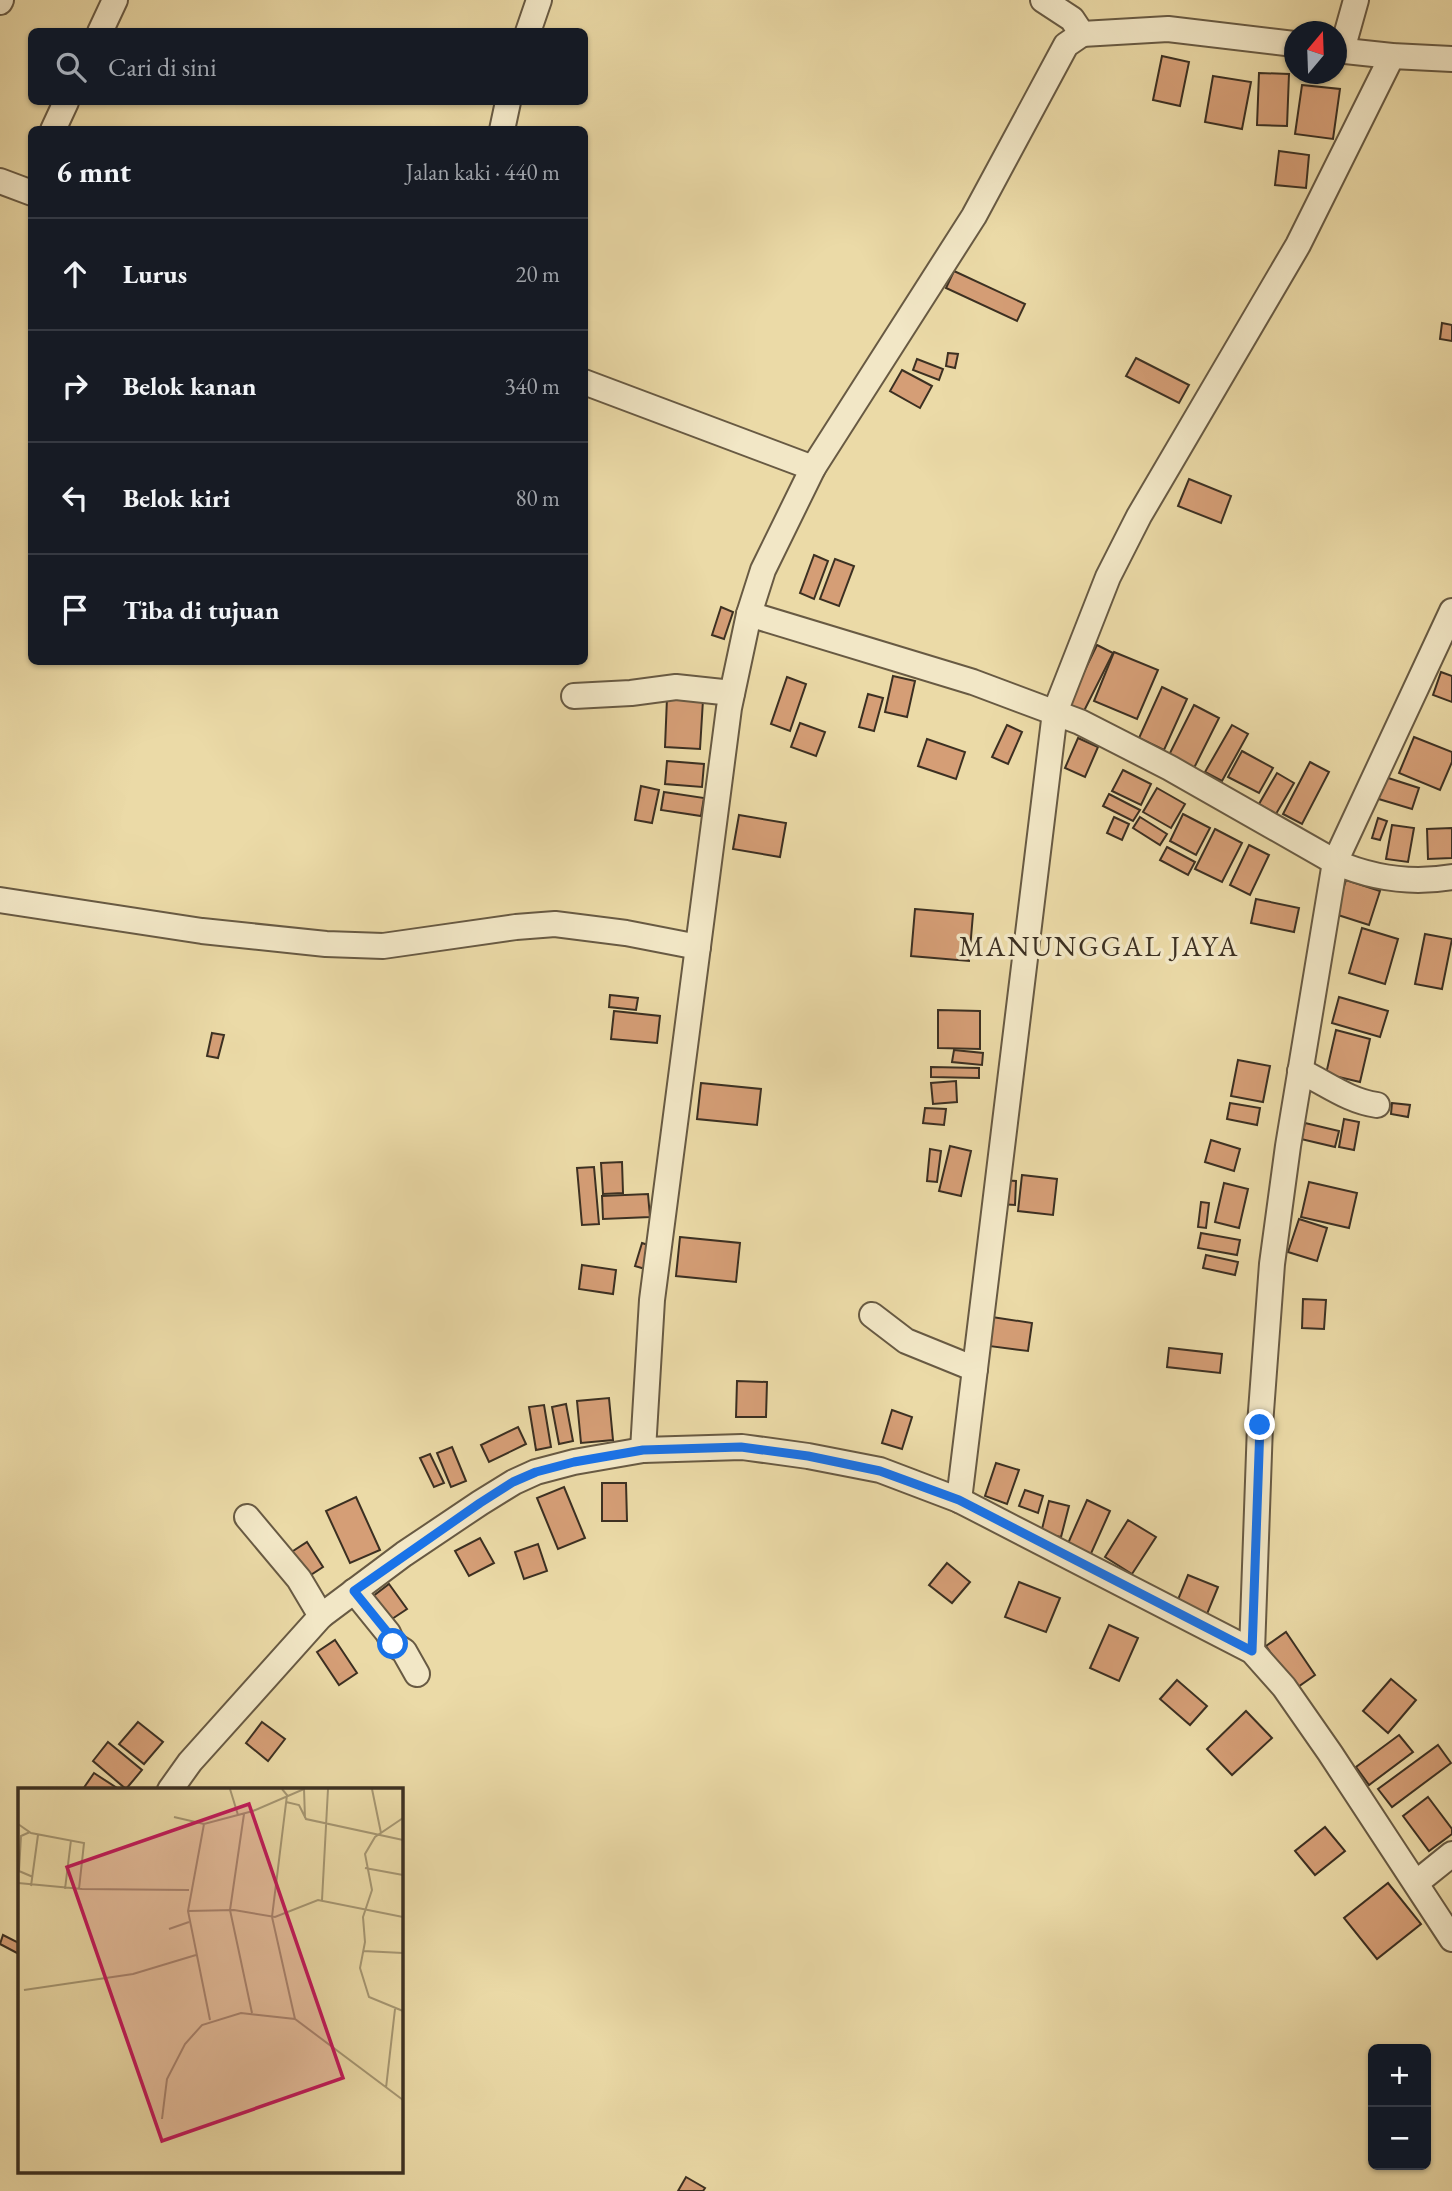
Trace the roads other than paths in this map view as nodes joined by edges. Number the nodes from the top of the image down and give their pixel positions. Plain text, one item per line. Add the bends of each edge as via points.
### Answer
1 (115, 0) edge
2 (539, 0) edge
3 (1043, 0) edge
4 (1356, 0) edge
5 (1347, 26) edge
6 (102, 28) edge
7 (529, 28) edge
8 (1082, 34) junction
9 (1284, 43) edge
10 (1347, 51) edge
11 (1392, 57) junction
12 (1452, 59) edge
13 (65, 105) edge
14 (507, 105) edge
15 (55, 126) edge
16 (503, 126) edge
17 (0, 181) edge
18 (28, 186) edge
19 (588, 384) edge
20 (813, 468) junction
21 (1452, 611) edge
22 (749, 614) junction
23 (732, 694) junction
24 (574, 696) dead end
25 (1055, 712) junction
26 (1335, 862) junction
27 (1452, 877) edge
28 (0, 900) edge
29 (698, 947) junction
30 (1300, 1071) junction
31 (1377, 1105) dead end
32 (872, 1315) dead end
33 (975, 1369) junction
34 (643, 1450) junction
35 (959, 1500) junction
36 (247, 1517) dead end
37 (354, 1591) junction
38 (321, 1616) junction
39 (1252, 1651) junction
40 (417, 1674) dead end
41 (171, 1788) edge
42 (1452, 1854) edge
43 (1416, 1883) junction
44 (1452, 1939) edge

1 - 6 street
2 - 7 street
3 - 8 street via 1072,19
4 - 5 street
8 - 9 street via 1168,29
8 - 20 street via 1066,45 974,216
10 - 11 street
11 - 12 street
11 - 25 street via 1297,245 1139,516 1108,577
13 - 15 street
14 - 16 street
17 - 18 street
19 - 20 street
20 - 22 street via 763,570
21 - 26 street
22 - 23 street
22 - 25 street via 974,682
23 - 24 street via 676,687
23 - 29 street
25 - 26 street via 1170,768
25 - 33 street
26 - 27 street via 1359,873 1397,880
26 - 30 street
28 - 29 street via 202,931 326,944 383,946 555,924
29 - 34 street via 652,1300
30 - 31 street via 1346,1096
30 - 39 street via 1272,1264 1260,1425
32 - 33 street via 906,1341
33 - 35 street
34 - 35 street via 741,1447 808,1456 880,1471
34 - 37 street via 574,1462 513,1482
35 - 39 street
36 - 38 street via 299,1579
37 - 38 street
37 - 40 street via 393,1644 404,1651
38 - 41 street
39 - 43 street via 1284,1687
42 - 43 street
43 - 44 street

